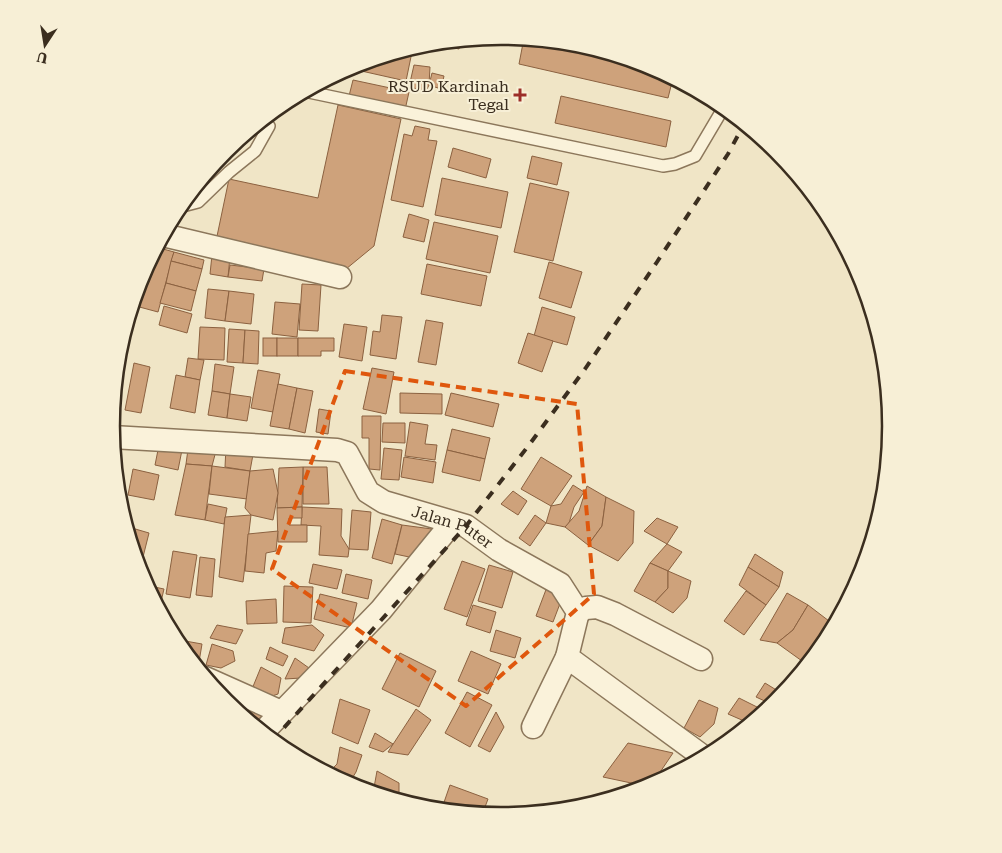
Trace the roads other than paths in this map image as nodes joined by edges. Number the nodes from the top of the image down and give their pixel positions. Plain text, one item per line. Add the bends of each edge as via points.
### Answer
1 (315, 93) edge
2 (720, 114) edge
3 (269, 126) dead end
4 (192, 204) edge
5 (171, 237) edge
6 (340, 278) dead end
7 (120, 440) edge
8 (452, 523) junction
9 (578, 612) junction
10 (567, 657) junction
11 (701, 660) dead end
12 (220, 685) edge
13 (282, 712) junction
14 (533, 727) dead end
15 (267, 728) edge
16 (698, 753) edge

1 - 2 lane via 663,166 696,156
3 - 4 lane via 255,151 198,202
5 - 6 street
7 - 8 street, Jalan Puter via 337,450 347,453 368,492 384,502
8 - 9 street, Jalan Puter via 466,526 499,550 560,584
8 - 13 street via 381,610
9 - 10 street
9 - 11 street via 597,607 615,614
10 - 14 street
10 - 16 street
12 - 13 street
13 - 15 street

